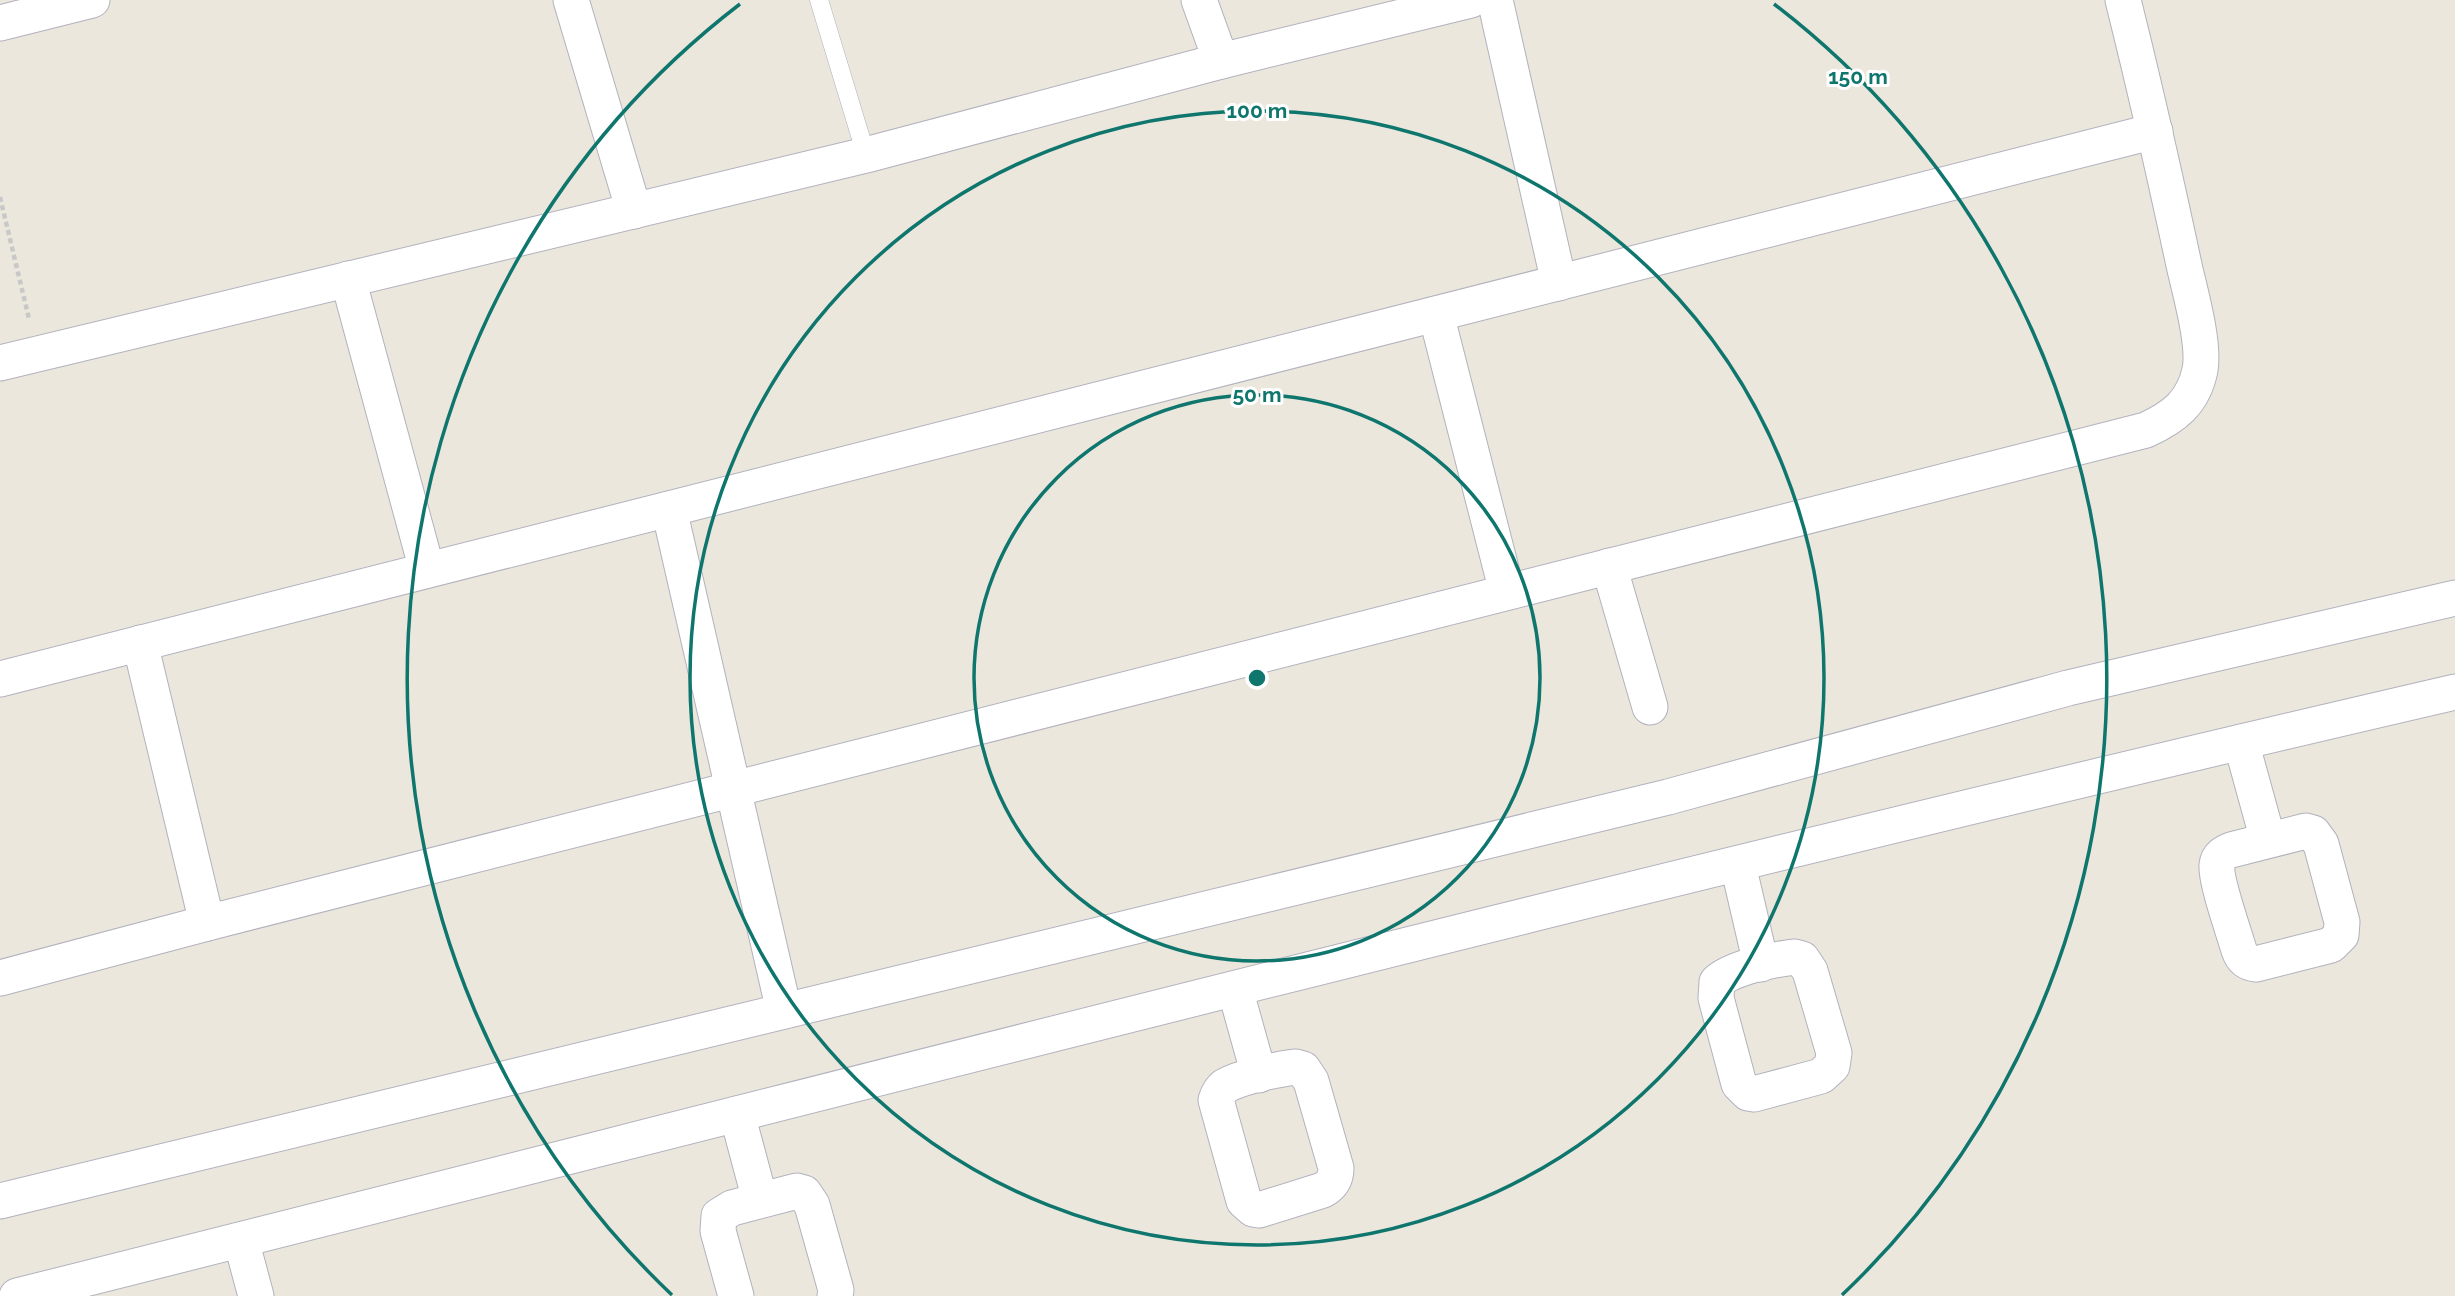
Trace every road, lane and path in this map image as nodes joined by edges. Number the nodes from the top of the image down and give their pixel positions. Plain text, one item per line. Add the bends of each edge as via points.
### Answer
1 (92, 0) edge
2 (571, 0) edge
3 (820, 0) edge
4 (1199, 0) edge
5 (1471, 0) edge
6 (1495, 0) edge
7 (2123, 0) edge
8 (0, 23) edge
9 (1221, 61) junction
10 (2155, 131) junction
11 (866, 155) junction
12 (0, 197) edge
13 (634, 211) junction
14 (348, 279) junction
15 (1559, 283) junction
16 (1436, 314) junction
17 (38, 354) junction
18 (0, 363) edge
19 (669, 509) junction
20 (1609, 566) junction
21 (427, 570) junction
22 (1507, 592) junction
23 (2455, 598) edge
24 (140, 643) junction
25 (0, 679) edge
26 (2455, 692) edge
27 (1650, 707) dead end
28 (2241, 742) junction
29 (733, 789) junction
30 (2268, 840) dead end
31 (1738, 865) junction
32 (207, 923) junction
33 (1761, 964) dead end
34 (0, 978) edge
35 (1235, 989) junction
36 (784, 1011) junction
37 (1259, 1075) dead end
38 (737, 1114) junction
39 (760, 1200) junction
40 (0, 1201) edge
41 (241, 1240) junction
42 (17, 1296) edge
43 (256, 1296) edge
44 (736, 1296) edge
45 (835, 1296) edge

1 - 8 street
2 - 13 street
3 - 11 lane
4 - 9 street
5 - 9 street
6 - 15 street
7 - 10 street
9 - 11 street
10 - 15 street
10 - 20 street via 2194,312 2200,368 2191,396 2172,418 2146,430
11 - 13 street
12 - 17 path
13 - 14 street
14 - 17 street
14 - 21 street
15 - 16 street
16 - 19 street
16 - 22 street
17 - 18 street
19 - 21 street
19 - 29 street
20 - 22 street
20 - 27 street
21 - 24 street
22 - 29 street
23 - 36 street via 2068,688 1668,797
24 - 25 street
24 - 32 street
26 - 28 street
28 - 30 street
28 - 31 street
29 - 32 street
29 - 36 street
31 - 33 street
31 - 35 street
32 - 34 street
35 - 37 street
35 - 38 street
36 - 40 street
38 - 39 street
38 - 41 street
39 - 44 street via 719,1216 717,1224
39 - 45 street via 797,1191 809,1198
41 - 42 street
41 - 43 street

